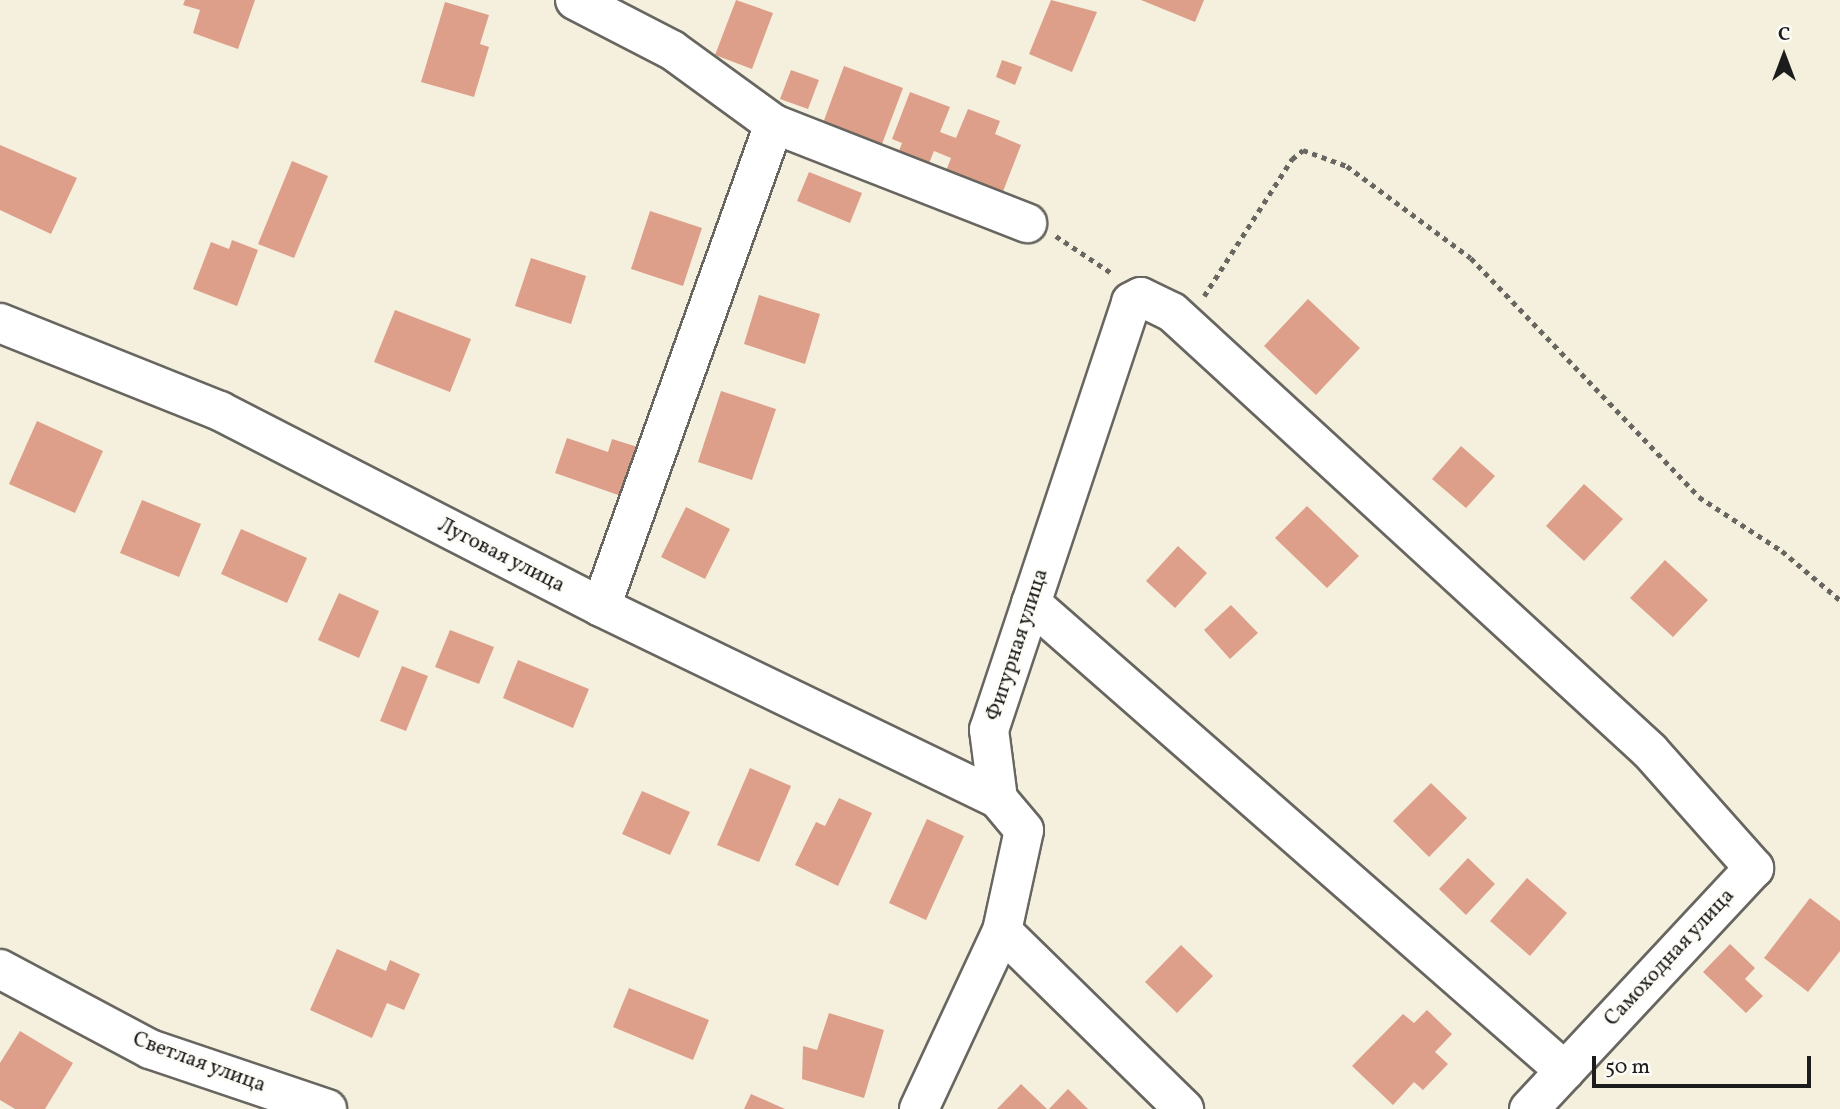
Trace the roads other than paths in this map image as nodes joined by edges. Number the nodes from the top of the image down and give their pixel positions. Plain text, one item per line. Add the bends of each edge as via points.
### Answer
1 (575, 0) edge
2 (775, 124) junction
3 (1027, 223) road end
4 (0, 323) edge
5 (1031, 603) junction
6 (601, 607) junction
7 (998, 799) junction
8 (1754, 868) joint
9 (1002, 931) junction
10 (3, 978) edge
11 (1565, 1071) junction
12 (327, 1109) edge
13 (919, 1109) edge
14 (1184, 1109) edge
15 (1529, 1109) edge

1 - 2 street via 673,50
2 - 3 street
2 - 6 street
4 - 6 street, Луговая улица via 220,411
5 - 7 street, Фигурная улица via 989,730
5 - 8 street, Фигурная улица via 1131,302 1156,304 1650,751
5 - 11 street
6 - 7 street, Луговая улица
7 - 9 street via 1024,830
8 - 11 street, Самоходная улица
9 - 13 street
9 - 14 street
10 - 12 street, Светлая улица via 150,1049
11 - 15 street, Самоходная улица

